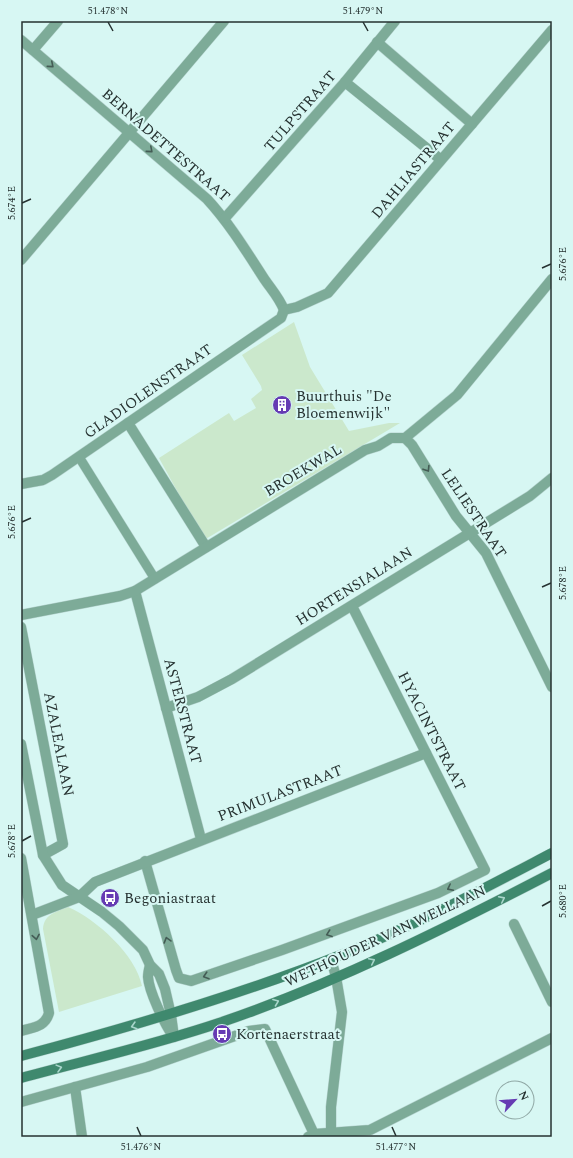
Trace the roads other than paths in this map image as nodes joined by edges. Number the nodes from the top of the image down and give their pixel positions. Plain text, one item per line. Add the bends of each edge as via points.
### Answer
1 (58, 21) edge
2 (224, 21) edge
3 (395, 21) edge
4 (552, 30) edge
5 (21, 40) edge
6 (377, 42) junction
7 (33, 50) junction
8 (345, 82) junction
9 (472, 124) junction
10 (129, 132) junction
11 (440, 159) junction
12 (225, 218) junction
13 (21, 260) edge
14 (552, 280) edge
15 (284, 310) junction
16 (128, 422) junction
17 (405, 438) junction
18 (79, 456) junction
19 (552, 478) edge
20 (21, 484) edge
21 (470, 532) junction
22 (206, 547) junction
23 (155, 578) junction
24 (135, 591) junction
25 (352, 606) junction
26 (21, 615) edge
27 (21, 627) edge
28 (533, 651) junction
29 (552, 675) edge
30 (552, 687) edge
31 (166, 708) junction
32 (21, 744) edge
33 (426, 753) junction
34 (202, 839) junction
35 (552, 853) edge
36 (43, 855) junction
37 (21, 858) edge
38 (145, 861) junction
39 (485, 870) joint
40 (552, 873) edge
41 (79, 897) junction
42 (32, 915) junction
43 (514, 924) dead end
44 (331, 959) junction
45 (336, 978) junction
46 (552, 1002) edge
47 (166, 1016) junction
48 (21, 1031) edge
49 (174, 1037) junction
50 (552, 1038) edge
51 (21, 1056) edge
52 (21, 1078) edge
53 (75, 1087) junction
54 (21, 1102) edge
55 (311, 1135) edge
56 (331, 1135) edge
57 (82, 1137) edge

1 - 7 street
2 - 10 street
3 - 6 street, TULPSTRAAT
4 - 9 street, DAHLIASTRAAT
5 - 7 street, BERNADETTESTRAAT
6 - 8 street, TULPSTRAAT
6 - 9 street
7 -> 10 street, BERNADETTESTRAAT
8 - 11 street
8 - 12 street, TULPSTRAAT
9 - 11 street, DAHLIASTRAAT
10 -> 12 street, BERNADETTESTRAAT via 207,199
10 - 13 street
11 - 15 street, DAHLIASTRAAT via 328,293
12 - 15 street, BERNADETTESTRAAT via 275,291
14 - 17 street via 457,395
15 - 16 street, GLADIOLENSTRAAT via 281,318
16 - 18 street, GLADIOLENSTRAAT
16 - 22 street
17 -> 21 street, LELIESTRAAT via 412,445 456,516
17 - 22 street, BROEKWAL via 391,438 365,450
18 - 20 street, GLADIOLENSTRAAT via 43,480
18 - 23 street
19 - 21 street, HORTENSIALAAN via 530,496
21 - 25 street, HORTENSIALAAN
21 - 28 street, LELIESTRAAT via 486,553
22 - 23 street, BROEKWAL
23 - 24 street, BROEKWAL
24 - 26 street, BROEKWAL
24 - 31 street, ASTERSTRAAT
25 - 31 street, HORTENSIALAAN via 232,679
25 - 33 street, HYACINTSTRAAT
27 - 36 street, AZALEALAAN via 63,844
28 - 29 street, LELIESTRAAT
28 - 30 street, LELIESTRAAT
31 - 34 street, ASTERSTRAAT
32 - 36 street
33 - 34 street, PRIMULASTRAAT
33 - 39 street, HYACINTSTRAAT
34 - 38 street, PRIMULASTRAAT
35 - 44 main road, WETHOUDER VAN WELLAAN via 448,906
36 - 41 street via 62,885
37 - 42 street
39 -> 38 street, WETHOUDER VAN WELLAAN via 438,893 190,981 179,978
38 - 41 street, PRIMULASTRAAT via 95,882
45 -> 40 main road, WETHOUDER VAN WELLAAN
41 - 42 street
41 - 47 street via 119,926 143,950 150,965 159,974 165,989
42 -> 48 street via 49,1013 47,1021 42,1025
43 - 46 street
44 - 45 street
44 - 47 main road, WETHOUDER VAN WELLAAN
49 -> 45 main road, WETHOUDER VAN WELLAAN
45 - 56 street via 342,1025 331,1107
47 - 49 street
47 -> 51 main road, WETHOUDER VAN WELLAAN
52 -> 49 main road, WETHOUDER VAN WELLAAN
50 - 56 street via 370,1130
53 - 54 street
53 - 55 street via 147,1067 249,1031 265,1029
53 - 57 street
55 - 56 street

